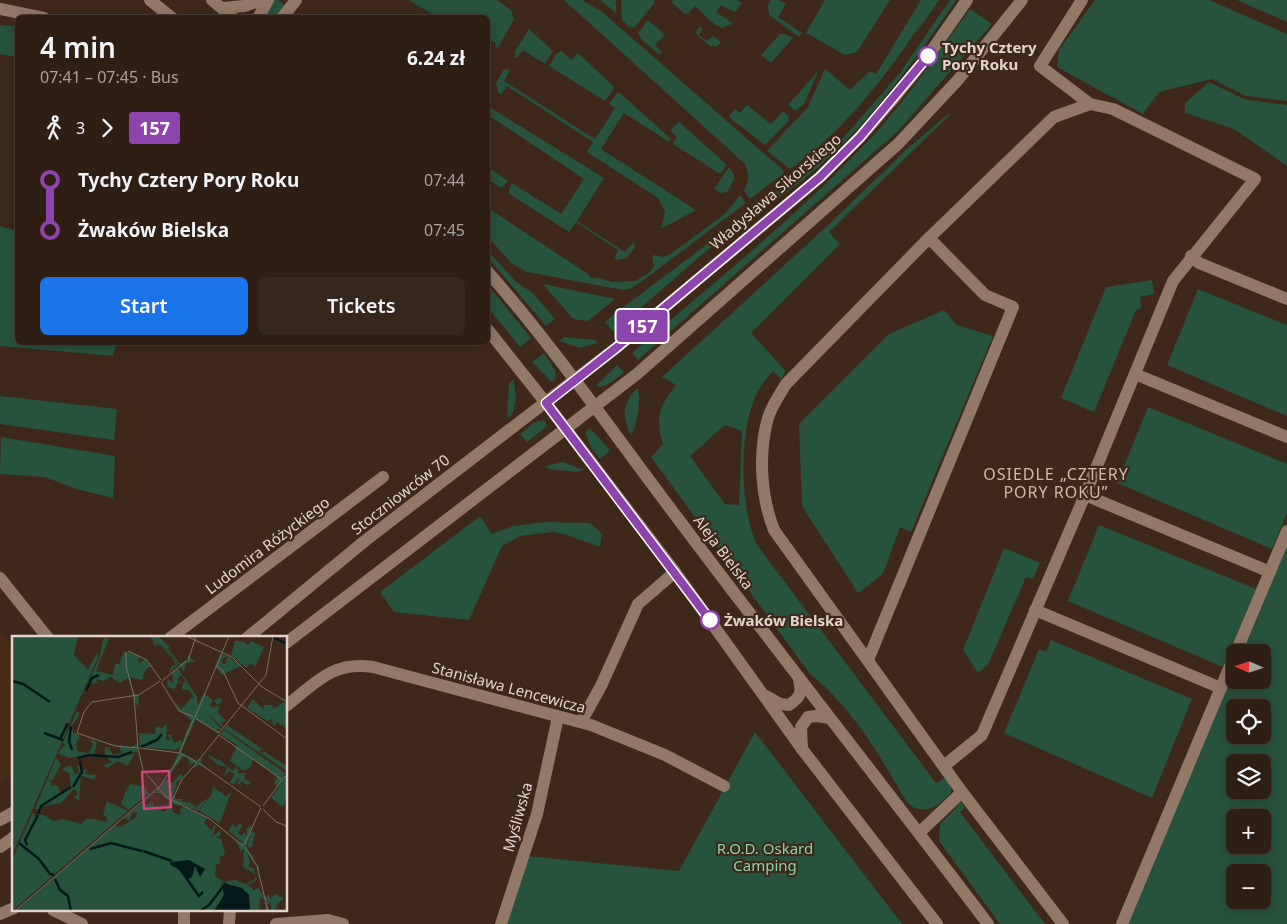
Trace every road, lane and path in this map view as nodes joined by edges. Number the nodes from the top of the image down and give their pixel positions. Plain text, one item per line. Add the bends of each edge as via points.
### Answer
1 (150, 0) edge
2 (212, 0) edge
3 (262, 0) edge
4 (268, 0) edge
5 (967, 0) edge
6 (1022, 0) edge
7 (1082, 0) edge
8 (223, 8) junction
9 (0, 9) edge
10 (29, 15) edge
11 (168, 15) edge
12 (230, 15) edge
13 (260, 15) edge
14 (1090, 104) junction
15 (930, 238) junction
16 (1191, 256) junction
17 (490, 274) edge
18 (1287, 299) edge
19 (490, 333) edge
20 (1135, 374) junction
21 (577, 380) junction
22 (546, 403) junction
23 (596, 406) junction
24 (567, 430) junction
25 (1287, 437) edge
26 (383, 477) dead end
27 (1085, 495) junction
28 (1287, 531) edge
29 (675, 572) junction
30 (1270, 572) junction
31 (0, 578) edge
32 (1036, 610) junction
33 (46, 636) edge
34 (173, 636) edge
35 (250, 636) edge
36 (288, 641) edge
37 (1239, 644) edge
38 (868, 660) junction
39 (1226, 676) edge
40 (799, 679) junction
41 (1221, 688) junction
42 (763, 695) junction
43 (288, 705) edge
44 (558, 717) junction
45 (829, 718) junction
46 (581, 722) junction
47 (802, 749) junction
48 (944, 766) junction
49 (724, 786) dead end
50 (962, 792) junction
51 (12, 813) edge
52 (0, 820) edge
53 (918, 832) junction
54 (12, 839) edge
55 (0, 847) edge
56 (12, 909) edge
57 (57, 912) edge
58 (0, 914) edge
59 (82, 924) edge
60 (276, 924) edge
61 (343, 924) edge
62 (501, 924) edge
63 (937, 924) edge
64 (988, 924) edge
65 (1063, 924) edge
66 (1122, 924) edge

1 - 11 street
2 - 8 street
3 - 8 street
4 - 13 street
5 - 21 street, Władysława Sikorskiego via 894,98 820,177
6 - 23 street via 957,81 898,144 637,374
7 - 14 street via 1040,66
8 - 12 street
9 - 10 street
14 - 15 street via 1054,117
14 - 16 street via 1112,109 1255,179
15 - 38 street via 985,295 1012,307
15 - 38 street via 786,384 768,417 764,439 763,488 766,510 774,530
16 - 18 street via 1200,263
16 - 20 street via 1173,280
17 - 21 street, Aleja Bielska
19 - 22 street
20 - 25 street
20 - 27 street
21 - 22 street, Stoczniowców 70
21 - 23 street, Aleja Bielska
22 - 24 street
22 - 35 street, Stoczniowców 70 via 366,540
23 - 24 street
23 - 40 street, Aleja Bielska
24 - 29 street
24 - 36 street
26 - 34 street, Ludomira Różyckiego
27 - 30 street
27 - 32 street
28 - 30 street
29 - 42 street
29 - 46 street via 638,604
30 - 37 street
31 - 33 street
32 - 41 street
32 - 48 street via 982,735
38 - 48 street
39 - 41 street
40 - 42 street via 802,693 789,705
40 - 45 street, Aleja Bielska
41 - 66 street
42 - 47 street
43 - 44 street, Stanisława Lencewicza via 332,672 357,664
44 - 46 street, Stanisława Lencewicza
44 - 62 street, Myśliwska via 537,814
45 - 47 street via 808,717 801,727
45 - 53 street, Aleja Bielska
46 - 49 street, Stanisława Lencewicza via 665,755
47 - 63 street
48 - 50 street
50 - 53 street
50 - 65 street
51 - 52 street
53 - 64 street, Aleja Bielska
54 - 55 street
56 - 58 street
57 - 59 street
60 - 61 street via 328,920

